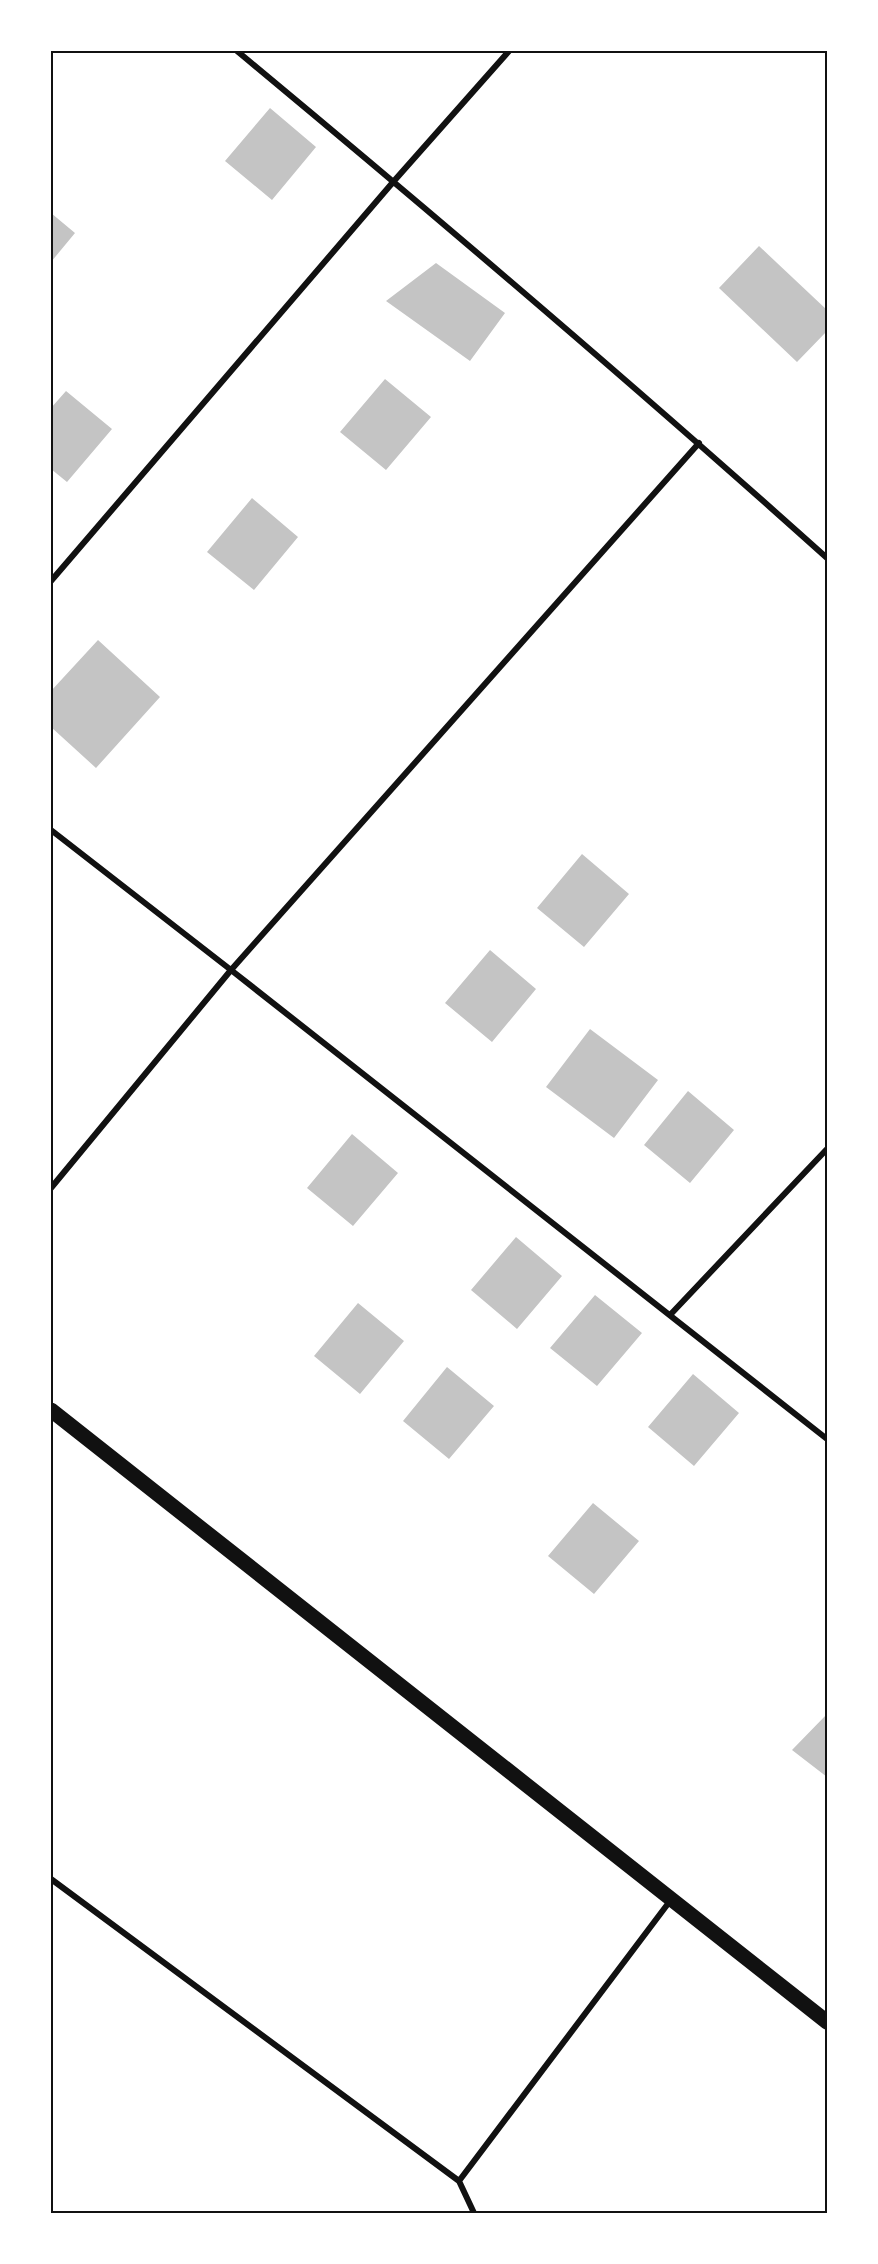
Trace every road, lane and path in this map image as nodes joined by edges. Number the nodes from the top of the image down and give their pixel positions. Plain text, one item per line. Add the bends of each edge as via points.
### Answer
1 (237, 51) edge
2 (509, 51) edge
3 (394, 181) junction
4 (699, 444) junction
5 (827, 558) edge
6 (51, 581) edge
7 (51, 830) edge
8 (231, 970) junction
9 (827, 1149) edge
10 (51, 1188) edge
11 (670, 1315) junction
12 (51, 1410) edge
13 (827, 1439) edge
14 (51, 1879) edge
15 (673, 1898) junction
16 (827, 2022) edge
17 (459, 2181) junction
18 (474, 2213) edge

1 - 3 street
2 - 3 street
3 - 4 street
3 - 6 street
4 - 5 street
4 - 8 street
7 - 8 street
8 - 10 street
8 - 11 street
9 - 11 street
11 - 13 street
12 - 15 main road
14 - 17 street
15 - 16 main road
15 - 17 street
17 - 18 street

